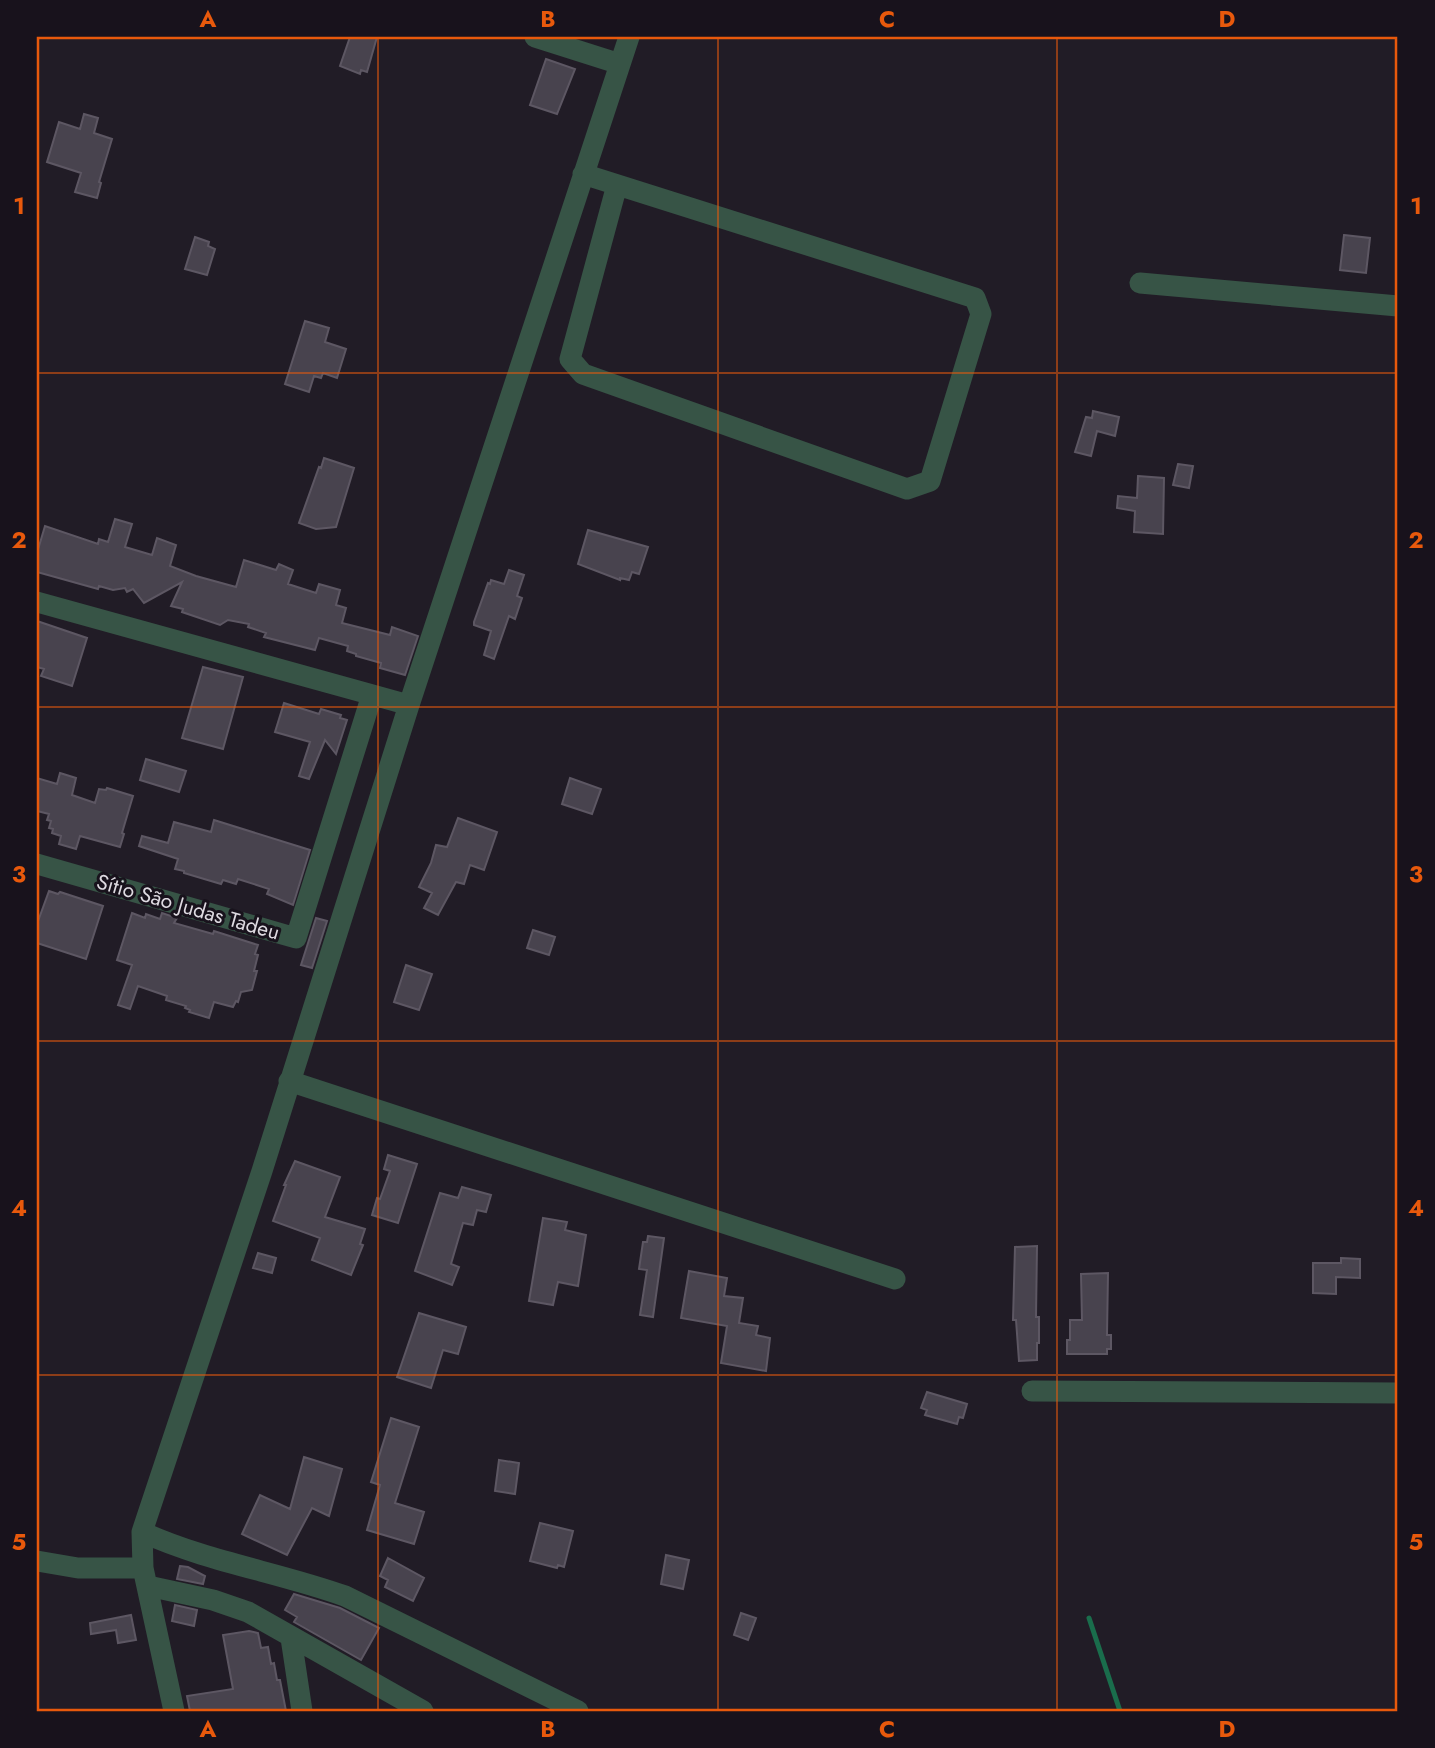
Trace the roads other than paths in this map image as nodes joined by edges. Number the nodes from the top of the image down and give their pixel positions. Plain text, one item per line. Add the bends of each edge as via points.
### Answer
1 (535, 37) edge
2 (629, 37) edge
3 (620, 64) junction
4 (583, 174) junction
5 (617, 185) junction
6 (1140, 283) dead end
7 (1398, 306) edge
8 (37, 602) edge
9 (372, 695) junction
10 (409, 705) junction
11 (37, 864) edge
12 (296, 938) junction
13 (331, 949) junction
14 (289, 1081) junction
15 (895, 1279) dead end
16 (1032, 1391) dead end
17 (1398, 1393) edge
18 (142, 1532) junction
19 (37, 1561) edge
20 (145, 1577) junction
21 (291, 1638) junction
22 (174, 1711) edge
23 (302, 1711) edge
24 (423, 1711) edge
25 (578, 1711) edge

1 - 3 street
2 - 3 street
3 - 4 street
4 - 5 street
4 - 10 street
5 - 5 street via 975,298 981,314 930,481 907,489 583,374 570,359
6 - 7 street
8 - 9 street
9 - 10 street
9 - 12 street, Sítio São Judas Tadeu
10 - 13 street
11 - 12 street, Sítio São Judas Tadeu
12 - 13 street
13 - 14 street
14 - 15 street
14 - 18 street
16 - 17 street
18 - 20 street
18 - 25 street via 238,1567 307,1582 345,1597
19 - 20 street
20 - 21 street via 248,1612
20 - 22 street
21 - 23 street
21 - 24 street

